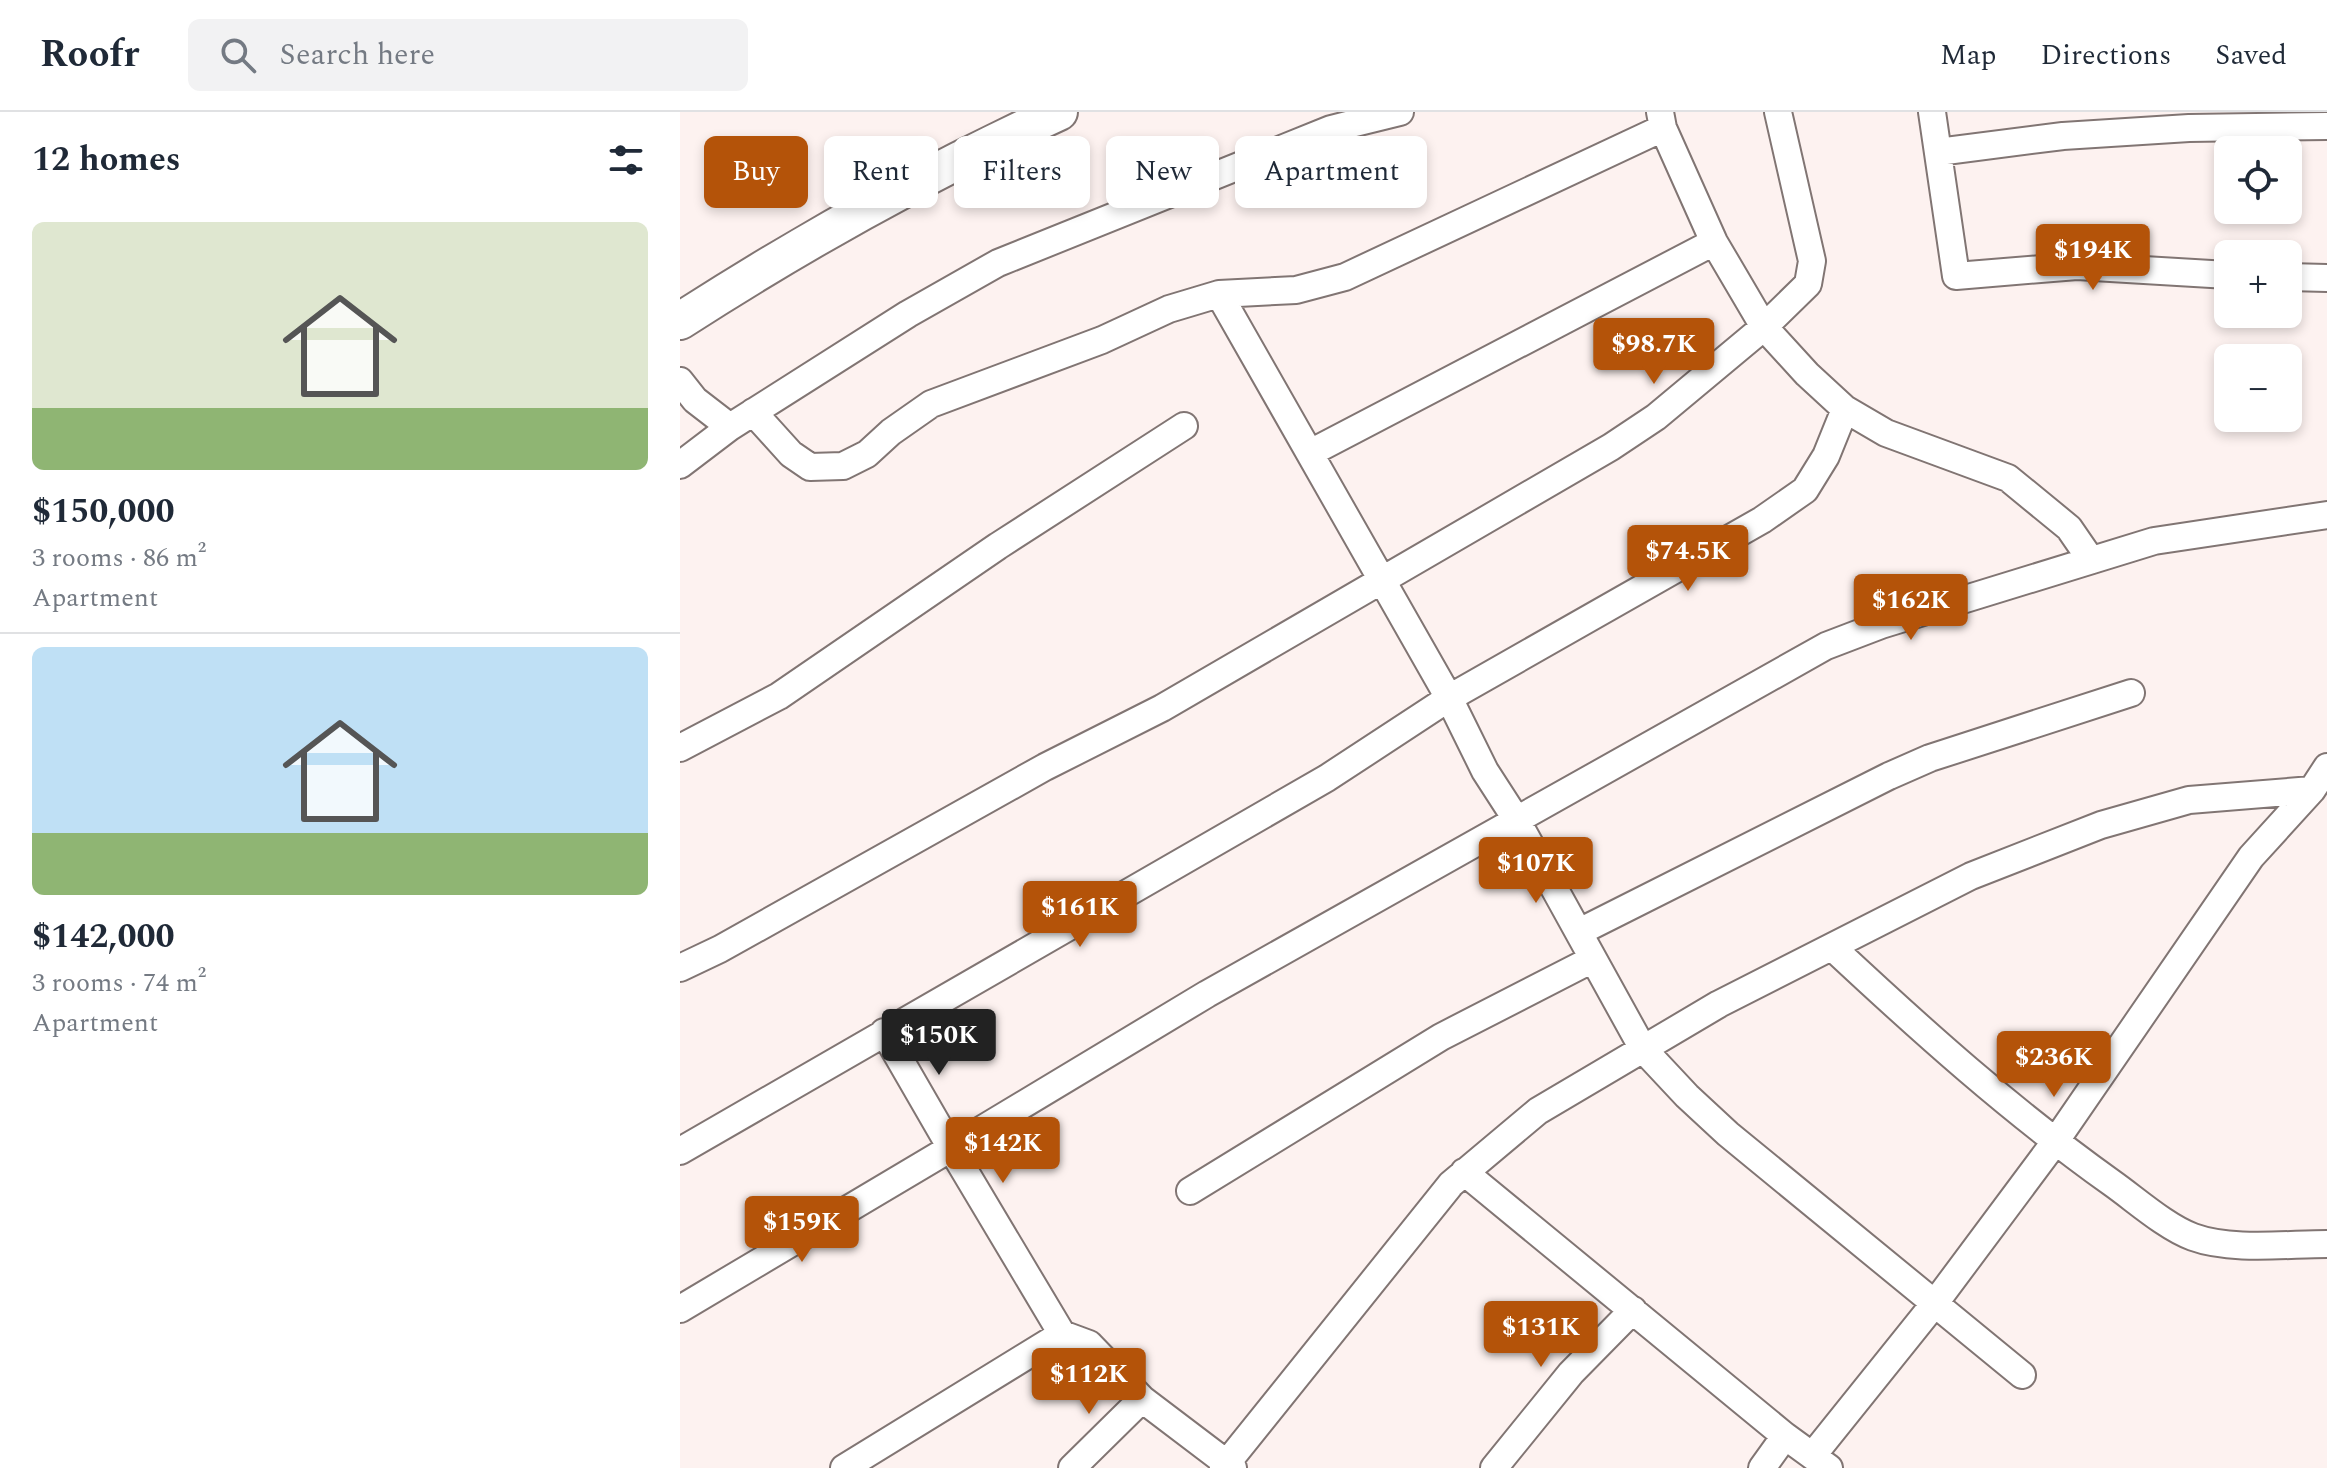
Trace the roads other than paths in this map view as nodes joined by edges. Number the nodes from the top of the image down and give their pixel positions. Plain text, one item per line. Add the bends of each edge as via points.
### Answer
1 (1059, 112) edge
2 (1400, 112) edge
3 (1778, 112) edge
4 (1932, 112) edge
5 (1662, 120) edge
6 (2327, 126) edge
7 (1938, 152) junction
8 (1714, 242) junction
9 (2214, 274) edge
10 (2302, 277) edge
11 (2327, 278) edge
12 (1219, 294) junction
13 (680, 321) edge
14 (1764, 327) junction
15 (680, 381) edge
16 (1845, 409) junction
17 (753, 412) junction
18 (1184, 426) dead end
19 (730, 427) junction
20 (1310, 453) junction
21 (680, 465) edge
22 (2327, 515) edge
23 (2091, 560) junction
24 (1381, 579) junction
25 (2131, 693) dead end
26 (1449, 698) junction
27 (680, 748) edge
28 (2327, 767) edge
29 (2312, 790) junction
30 (1516, 819) junction
31 (1579, 932) junction
32 (1832, 947) junction
33 (1593, 959) junction
34 (680, 968) edge
35 (884, 1032) junction
36 (1643, 1049) junction
37 (2055, 1142) junction
38 (951, 1148) junction
39 (680, 1151) edge
40 (1464, 1172) junction
41 (1190, 1191) dead end
42 (2327, 1244) edge
43 (1935, 1303) junction
44 (680, 1309) edge
45 (1633, 1310) junction
46 (1062, 1334) junction
47 (2022, 1375) dead end
48 (1142, 1399) junction
49 (1785, 1436) junction
50 (1821, 1462) edge
51 (1228, 1466) edge
52 (844, 1468) edge
53 (1072, 1468) edge
54 (1494, 1468) edge
55 (1762, 1468) edge

1 - 13 main road via 836,226
2 - 17 street via 1331,129 998,263
3 - 14 street via 1812,273 1808,284
4 - 7 street
5 - 8 street
5 - 12 street via 1345,277 1296,290
6 - 7 street via 2063,136
7 - 9 street via 1956,276 2077,266
8 - 14 street
8 - 20 street
10 - 11 street
12 - 17 street via 931,404 867,454 843,466 810,467
12 - 20 street
14 - 16 street
14 - 24 street via 1656,417 1611,447
15 - 19 street
16 - 23 street via 1886,433 2008,478 2069,528
16 - 26 street via 1805,490 1698,558
17 - 19 street
18 - 27 street via 779,696
19 - 21 street
20 - 24 street
22 - 23 street via 2154,541
23 - 30 street via 1826,646
24 - 26 street
24 - 34 street via 1162,708
25 - 31 street via 1930,758
26 - 30 street
26 - 35 street via 1327,778
28 - 29 street
29 - 32 street via 2189,800 2101,825 1971,876
29 - 37 street via 2251,857
30 - 31 street
30 - 38 street via 1207,994
31 - 33 street
32 - 36 street
32 - 37 street via 1939,1047
33 - 36 street
33 - 41 street via 1441,1037
35 - 38 street
35 - 39 street
36 - 40 street via 1538,1111
36 - 43 street via 1728,1134
37 - 42 street via 2196,1238 2234,1245
37 - 43 street
38 - 44 street
38 - 46 street
40 - 45 street
40 - 51 street
43 - 47 street
43 - 50 street
45 - 49 street
45 - 54 street via 1571,1373
46 - 48 street via 1089,1344
46 - 52 street
48 - 51 street
48 - 53 street
49 - 50 street
49 - 55 street

